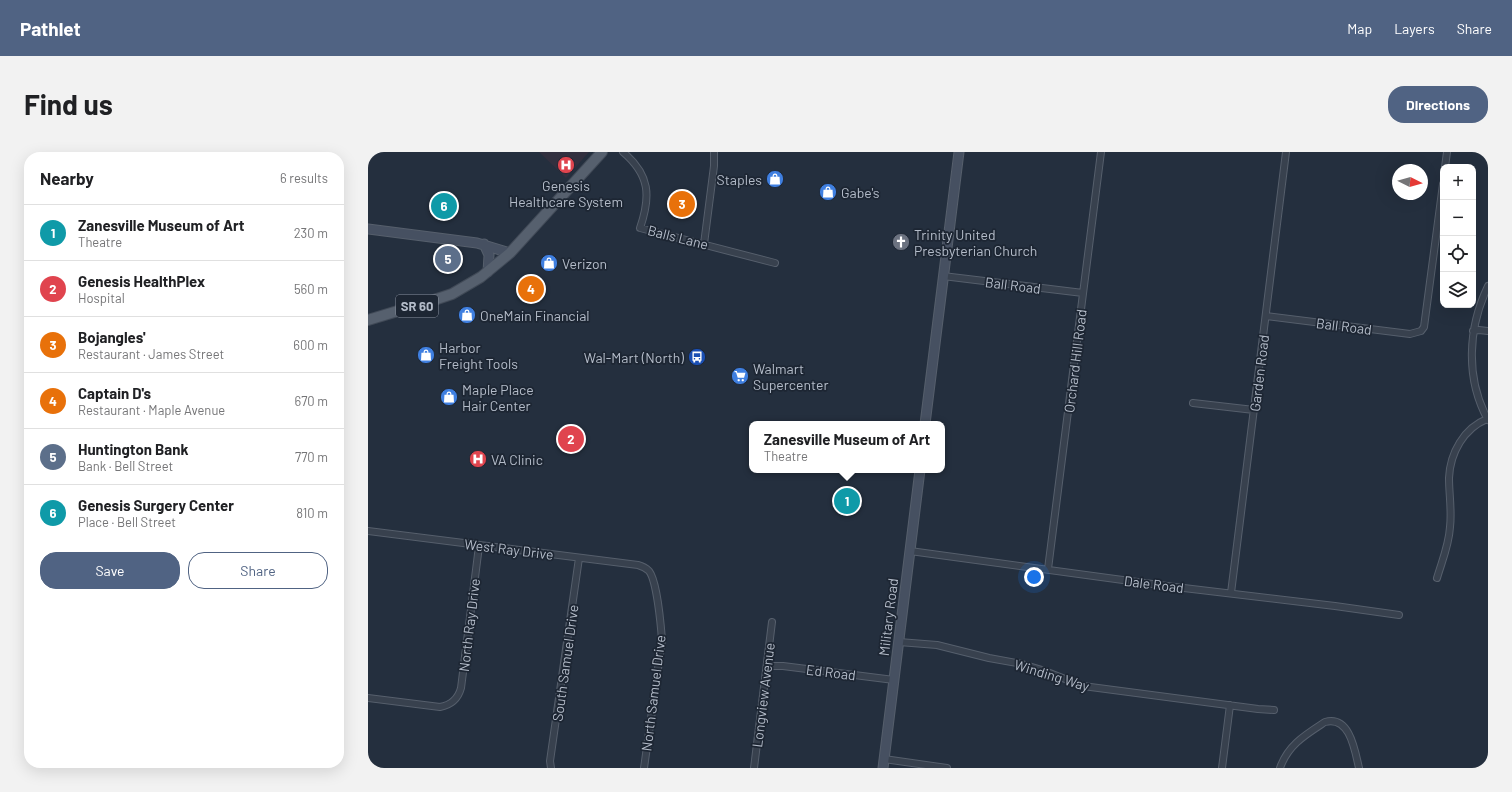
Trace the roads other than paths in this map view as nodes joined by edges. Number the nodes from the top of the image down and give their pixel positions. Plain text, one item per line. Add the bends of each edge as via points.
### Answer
1 (602, 152) edge
2 (623, 152) edge
3 (714, 152) edge
4 (959, 152) edge
5 (1101, 152) edge
6 (1286, 152) edge
7 (1447, 152) edge
8 (1445, 164) edge
9 (1441, 200) edge
10 (368, 229) edge
11 (484, 244) junction
12 (704, 244) junction
13 (510, 253) junction
14 (775, 263) dead end
15 (488, 272) junction
16 (943, 276) junction
17 (1488, 286) edge
18 (1083, 293) junction
19 (1266, 316) junction
20 (368, 320) edge
21 (1473, 330) junction
22 (1488, 331) edge
23 (1193, 403) dead end
24 (1254, 410) junction
25 (1487, 419) edge
26 (925, 421) edge
27 (920, 473) edge
28 (368, 531) edge
29 (479, 546) junction
30 (910, 550) junction
31 (579, 558) junction
32 (1048, 569) junction
33 (649, 571) joint
34 (1437, 578) dead end
35 (1231, 593) junction
36 (1399, 615) dead end
37 (772, 622) dead end
38 (899, 642) junction
39 (767, 666) junction
40 (894, 680) junction
41 (368, 698) edge
42 (1230, 705) junction
43 (1274, 710) dead end
44 (884, 763) edge
45 (551, 768) edge
46 (644, 768) edge
47 (754, 768) edge
48 (947, 768) edge
49 (1222, 768) edge
50 (1280, 768) edge
51 (1359, 768) edge

1 - 13 main road, SR 60
2 - 12 street, Balls Lane via 637,166 646,189 647,202 640,228
3 - 12 street
4 - 16 street
5 - 18 street, Orchard Hill Road
6 - 19 street, Garden Road
7 - 8 street
9 - 19 street, Ball Road via 1424,327 1421,331 1410,334
10 - 11 street
11 - 13 street
11 - 15 street via 489,255
12 - 14 street, Balls Lane
13 - 15 main road, SR 60
15 - 20 main road, SR 60 via 452,294
16 - 18 street, Ball Road
16 - 26 street
17 - 21 street
18 - 32 street, Orchard Hill Road
19 - 24 street, Garden Road
21 - 22 street
21 - 25 street via 1473,377
23 - 24 street
24 - 35 street, Garden Road
25 - 34 street via 1470,428 1453,456 1449,478 1450,531
27 - 30 street, Military Road
28 - 29 street, West Ray Drive
29 - 31 street, West Ray Drive
29 - 41 street, North Ray Drive via 458,697 446,706 434,707
30 - 32 street, Dale Road
30 - 38 street, Military Road
31 - 33 street, West Ray Drive via 638,565
31 - 45 street, South Samuel Drive
32 - 35 street, Dale Road
33 - 46 street, North Samuel Drive via 653,578 662,640
35 - 36 street, Dale Road
37 - 39 street, Longview Avenue
38 - 40 street, Military Road
38 - 42 street, Winding Way via 937,645 1022,664 1082,686
39 - 40 street, Ed Road
39 - 47 street, Longview Avenue
40 - 44 street, Military Road
42 - 43 street, Winding Way
42 - 49 street
44 - 48 street
50 - 51 street via 1294,744 1325,722 1334,721 1347,731 1351,738

